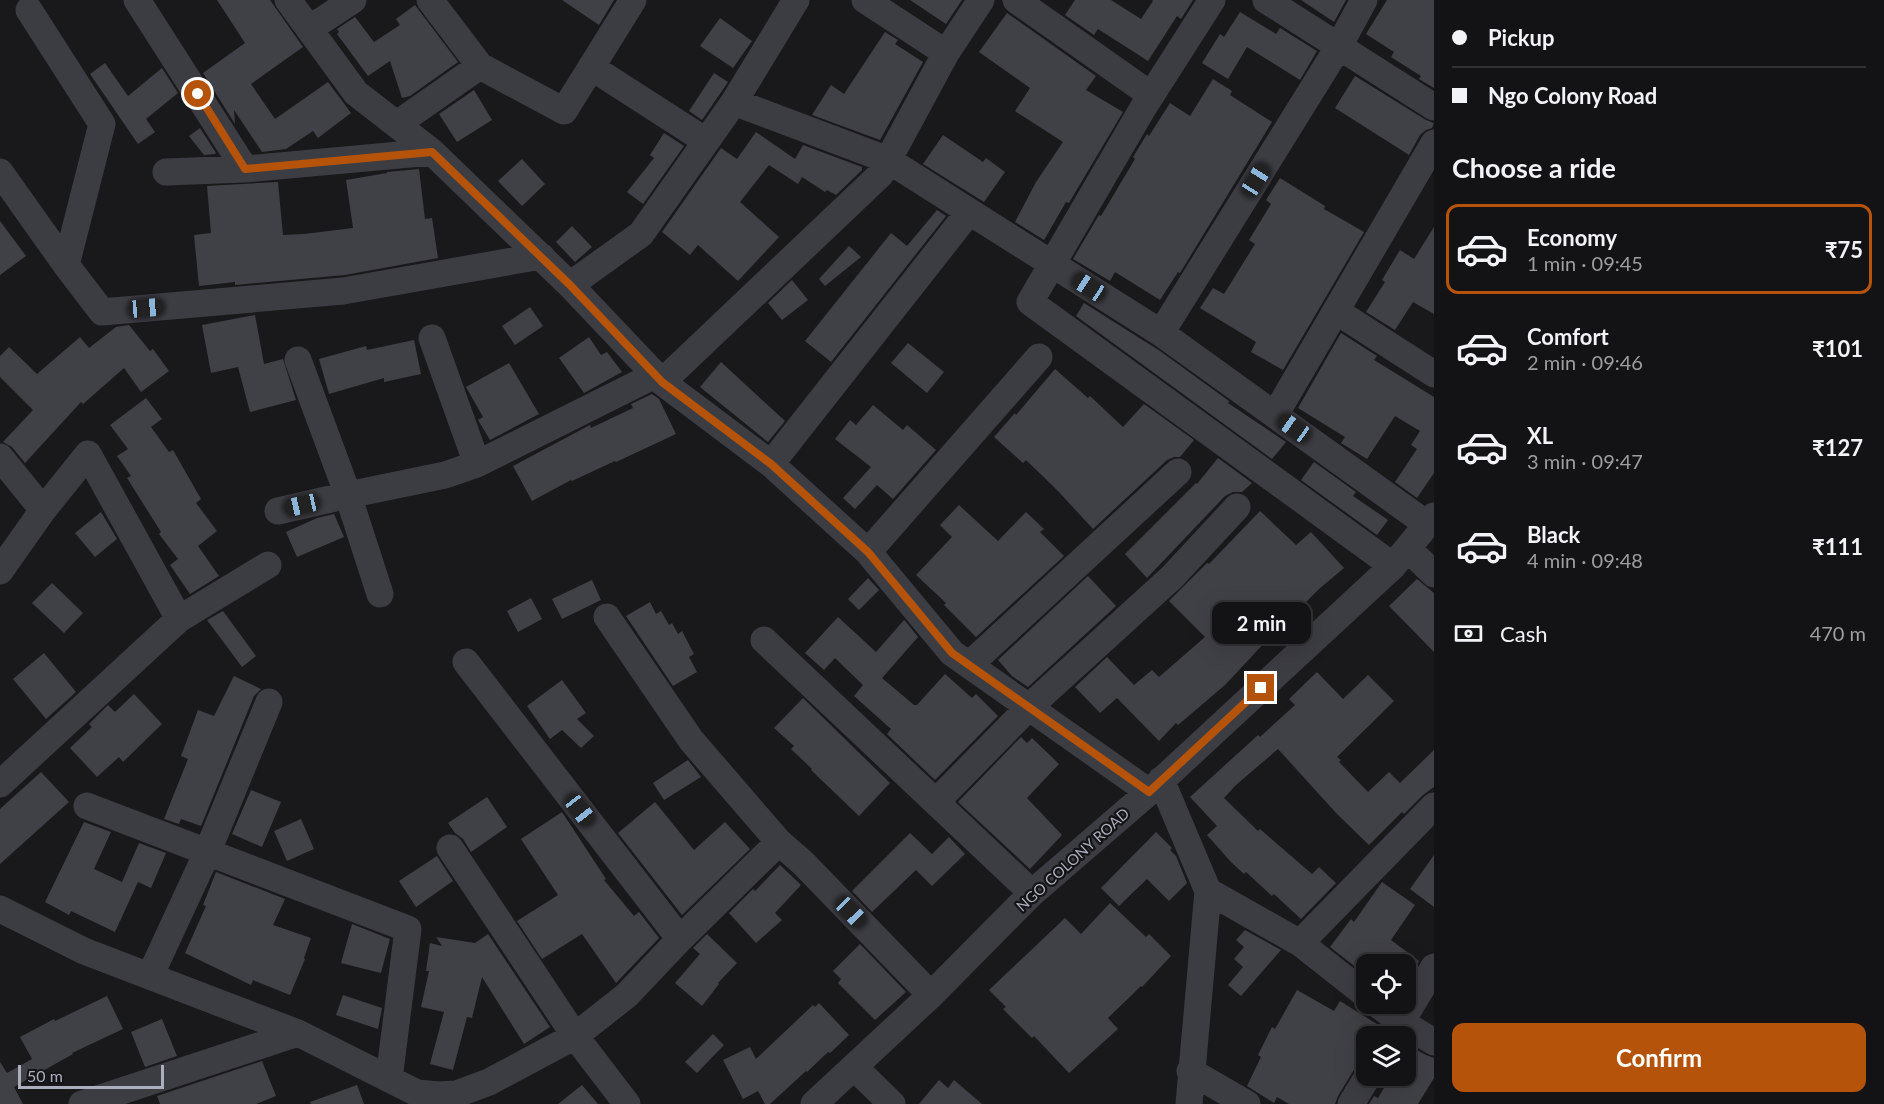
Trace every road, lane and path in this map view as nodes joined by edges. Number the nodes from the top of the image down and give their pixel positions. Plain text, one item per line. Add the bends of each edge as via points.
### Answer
1 (137, 0) edge
2 (288, 0) edge
3 (353, 0) edge
4 (430, 0) edge
5 (633, 0) edge
6 (796, 0) edge
7 (865, 0) edge
8 (981, 0) edge
9 (1016, 0) edge
10 (1212, 0) edge
11 (1266, 0) edge
12 (1364, 0) edge
13 (29, 10) dead end
14 (309, 29) junction
15 (1339, 46) junction
16 (946, 52) junction
17 (480, 66) junction
18 (591, 67) junction
19 (1151, 95) junction
20 (734, 102) junction
21 (1434, 107) edge
22 (397, 124) junction
23 (706, 141) junction
24 (1434, 143) edge
25 (432, 152) junction
26 (888, 160) junction
27 (245, 169) junction
28 (0, 172) edge
29 (166, 172) dead end
30 (969, 212) junction
31 (542, 256) junction
32 (1053, 264) junction
33 (66, 265) junction
34 (570, 285) junction
35 (1336, 311) junction
36 (1161, 333) junction
37 (432, 338) dead end
38 (1039, 357) dead end
39 (298, 360) dead end
40 (1434, 374) edge
41 (658, 378) junction
42 (1275, 415) junction
43 (0, 457) edge
44 (477, 464) junction
45 (771, 464) junction
46 (1178, 472) dead end
47 (348, 495) junction
48 (1238, 507) dead end
49 (43, 510) junction
50 (278, 511) dead end
51 (1431, 520) edge
52 (868, 552) junction
53 (1401, 557) junction
54 (268, 565) dead end
55 (0, 571) edge
56 (1434, 574) edge
57 (380, 594) dead end
58 (607, 617) dead end
59 (179, 619) junction
60 (764, 640) dead end
61 (466, 662) dead end
62 (969, 665) junction
63 (269, 702) dead end
64 (1028, 708) junction
65 (0, 784) edge
66 (1155, 786) junction
67 (936, 802) junction
68 (1434, 806) edge
69 (87, 807) dead end
70 (779, 842) junction
71 (450, 848) dead end
72 (207, 853) junction
73 (1208, 891) junction
74 (1032, 893) junction
75 (0, 909) edge
76 (680, 939) junction
77 (1300, 943) junction
78 (1434, 967) edge
79 (150, 976) junction
80 (1356, 987) edge
81 (932, 995) junction
82 (1385, 1014) edge
83 (1395, 1026) edge
84 (1399, 1026) edge
85 (298, 1033) junction
86 (575, 1036) junction
87 (1416, 1036) edge
88 (1434, 1042) edge
89 (854, 1067) junction
90 (1190, 1071) junction
91 (389, 1079) junction
92 (1362, 1086) edge
93 (444, 1101) edge
94 (82, 1104) edge
95 (627, 1104) edge
96 (814, 1104) edge
97 (892, 1104) edge
98 (1189, 1104) edge
99 (1247, 1104) edge
100 (1350, 1104) edge

1 - 27 street
2 - 14 street
3 - 14 street
4 - 17 street
5 - 18 street
6 - 20 street
7 - 16 street
8 - 16 street
9 - 19 street
10 - 19 street
11 - 15 street
12 - 15 street
13 - 33 street via 102,124
14 - 22 street via 356,93
15 - 21 street
15 - 36 street
16 - 26 street
17 - 18 street via 564,111
17 - 22 street
18 - 23 street
19 - 32 street
20 - 23 street
20 - 26 street
22 - 25 street
23 - 34 street via 641,234
24 - 35 street
25 - 27 street
25 - 31 street
26 - 30 street
26 - 41 street via 880,175
27 - 29 street
28 - 33 street
30 - 32 street
30 - 45 street
31 - 33 street via 343,291 102,312
31 - 34 street
32 - 36 street
32 - 53 street via 1030,302
34 - 41 street
35 - 40 street
35 - 42 street
36 - 42 street
37 - 44 street
38 - 52 street
39 - 47 street
41 - 44 street
41 - 45 street
42 - 51 street
43 - 49 street
44 - 47 street via 445,475
45 - 52 street
46 - 62 street
47 - 50 street
47 - 57 street
48 - 64 street via 1172,577
49 - 55 street
49 - 59 street via 88,454
51 - 53 street, NGO COLONY ROAD
52 - 62 street via 952,653
53 - 56 street
53 - 66 street, NGO COLONY ROAD
54 - 59 street
58 - 70 street via 691,740
59 - 65 street
60 - 67 street
61 - 76 street
62 - 64 street
63 - 72 street
64 - 66 street
64 - 67 street
66 - 73 street
66 - 74 street, NGO COLONY ROAD
67 - 74 street
68 - 77 street
69 - 72 street
70 - 76 street
70 - 81 street
71 - 86 street
72 - 79 street
72 - 91 street via 408,929
73 - 77 street
73 - 90 street
74 - 81 street, NGO COLONY ROAD
75 - 79 street via 84,951
76 - 86 street via 627,995
77 - 80 street
78 - 84 street
79 - 85 street
81 - 89 street, NGO COLONY ROAD
82 - 83 street
85 - 91 street
85 - 94 street
86 - 93 street
86 - 95 street
87 - 88 street
89 - 96 street, NGO COLONY ROAD
89 - 97 street
90 - 98 street
90 - 99 street
91 - 93 street via 417,1093 438,1095
92 - 100 street

